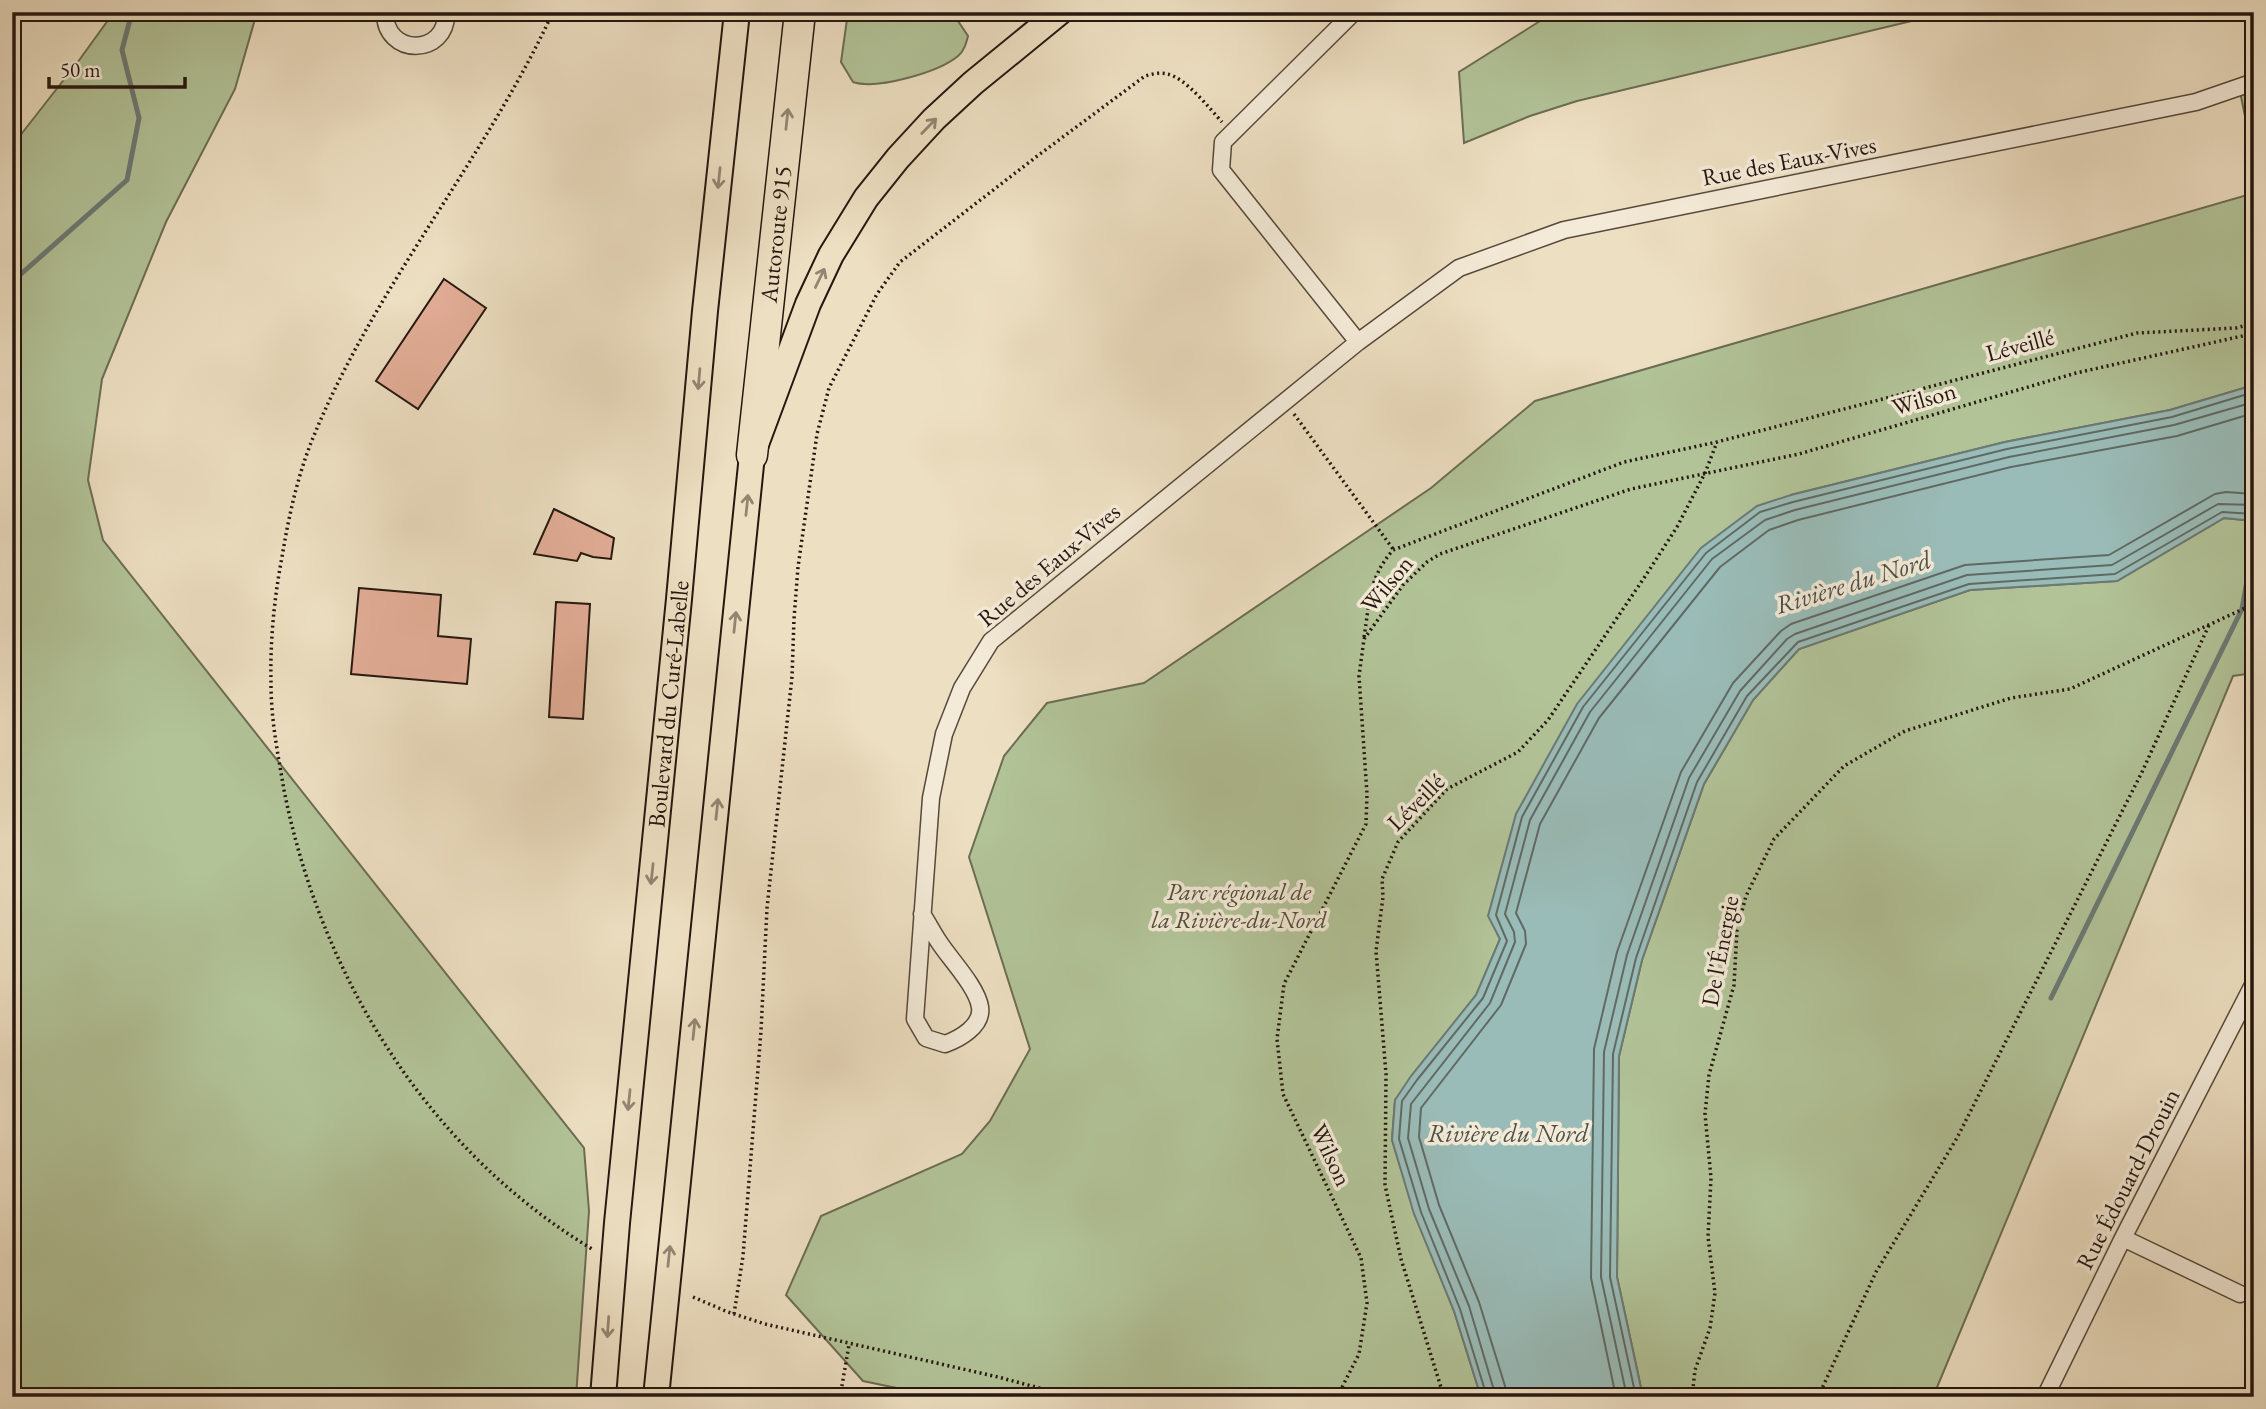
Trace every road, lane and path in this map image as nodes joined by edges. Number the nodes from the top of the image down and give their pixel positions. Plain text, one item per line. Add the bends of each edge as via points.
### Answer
1 (385, 12) edge
2 (446, 12) edge
3 (553, 12) edge
4 (737, 12) edge
5 (800, 12) edge
6 (1060, 12) edge
7 (1354, 12) edge
8 (2254, 82) edge
9 (1232, 133) junction
10 (2254, 323) edge
11 (2254, 336) edge
12 (1358, 342) junction
13 (1285, 401) junction
14 (1717, 442) junction
15 (752, 455) junction
16 (1705, 473) junction
17 (1393, 550) junction
18 (2254, 604) edge
19 (2209, 625) junction
20 (1364, 639) junction
21 (922, 914) junction
22 (2254, 983) edge
23 (2123, 1238) junction
24 (592, 1249) dead end
25 (2240, 1294) dead end
26 (693, 1297) dead end
27 (734, 1314) junction
28 (849, 1345) junction
29 (603, 1397) edge
30 (656, 1397) edge
31 (840, 1397) edge
32 (1073, 1397) edge
33 (1336, 1397) edge
34 (1444, 1397) edge
35 (1692, 1397) edge
36 (1818, 1397) edge
37 (2045, 1397) edge

1 - 2 street via 394,38 402,44 423,46 440,35
3 - 24 path via 522,74 358,345 314,435 293,499 281,562 271,685 277,749 298,849 327,933 360,1002 410,1081 473,1156 536,1212
4 -> 29 main road, Boulevard du Curé-Labelle
15 -> 5 highway, Autoroute 915
15 -> 6 main road via 815,289 866,198 934,120
7 - 9 street
8 - 12 street, Rue des Eaux-Vives via 2196,102 1564,230 1459,268
9 - 12 street via 1223,142 1221,170
9 - 27 path via 1179,78 1154,73 1145,76 900,262 877,294 829,388 813,458 798,567 792,677 767,908 745,1232
10 - 14 path, Léveillé via 2137,333
11 - 16 path, Wilson via 2076,373 1799,454
12 - 13 street, Rue des Eaux-Vives
13 - 17 path
13 - 21 street, Rue des Eaux-Vives via 991,641 962,688 944,734 931,798
14 - 16 path, Léveillé
14 - 17 path, Léveillé via 1624,462
30 -> 15 main road
16 - 20 path, Wilson via 1630,489 1440,554 1403,585
16 - 34 path, Léveillé via 1653,566 1548,720 1518,752 1447,789 1398,842 1382,879 1376,951 1386,1074 1385,1185 1401,1259
17 - 20 path via 1373,579
18 - 19 path, De l'Énergie
19 - 35 path, De l'Énergie via 2070,689 2011,698 1905,731 1844,766 1774,839 1746,896 1737,930 1734,985 1709,1075 1705,1114 1711,1178 1708,1237 1715,1293
19 - 36 path via 2142,772 1957,1138 1876,1272
20 - 33 path, Wilson via 1359,676 1366,824 1284,984 1277,1039 1283,1094 1361,1258 1367,1303 1359,1354
21 - 21 street, Rue des Eaux-Vives via 915,1019 926,1038 945,1044 964,1037 981,1008
22 - 23 street, Rue Édouard-Drouin
23 - 25 street
23 - 37 street, Rue Édouard-Drouin
26 - 27 path
27 - 28 path
28 - 31 path
28 - 32 path

